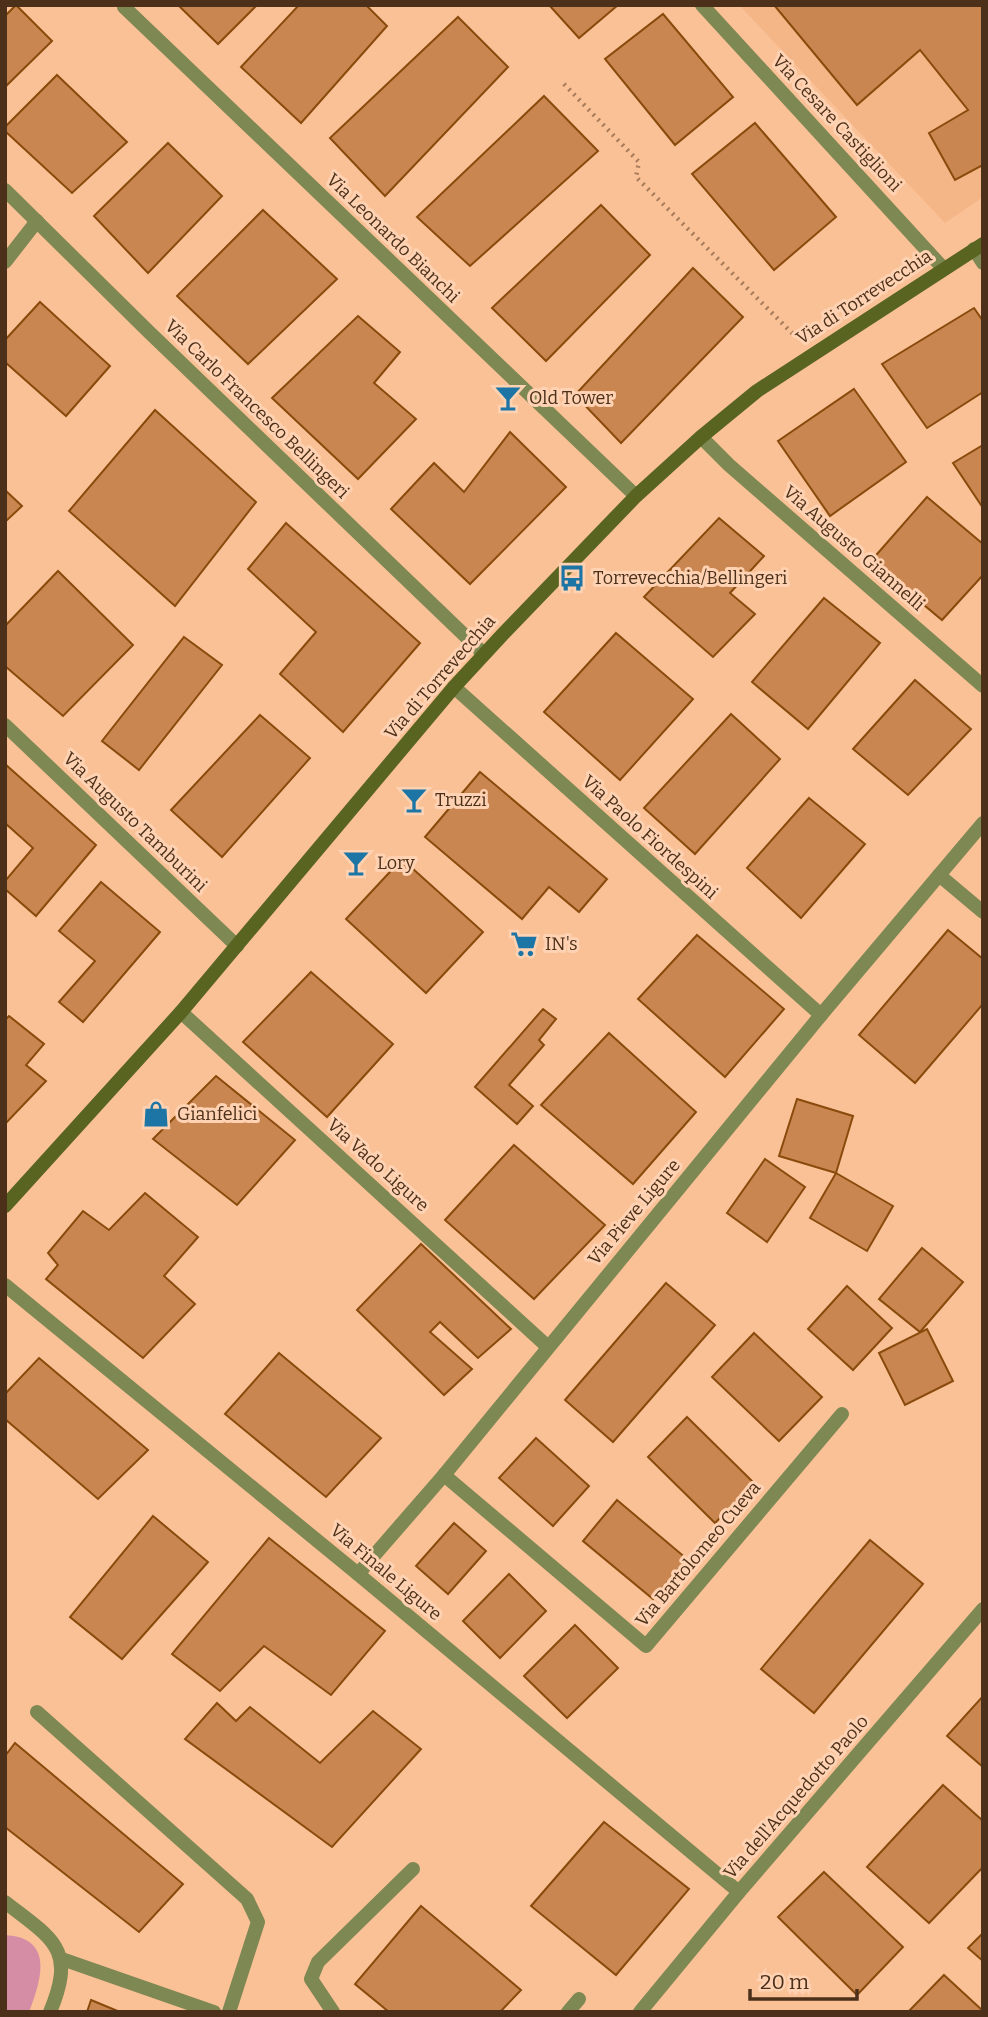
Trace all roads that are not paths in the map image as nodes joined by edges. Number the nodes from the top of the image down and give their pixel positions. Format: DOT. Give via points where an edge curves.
graph roads {
  1 [pos="702,5"];
  2 [pos="124,7"];
  3 [pos="5,190"];
  4 [pos="37,221"];
  5 [pos="978,246"];
  6 [pos="5,262"];
  7 [pos="983,264"];
  8 [pos="943,268"];
  9 [pos="701,437"];
  10 [pos="636,496"];
  11 [pos="484,654"];
  12 [pos="983,686"];
  13 [pos="454,687"];
  14 [pos="5,725"];
  15 [pos="983,823"];
  16 [pos="939,875"];
  17 [pos="983,912"];
  18 [pos="237,946"];
  19 [pos="181,1012"];
  20 [pos="821,1015"];
  21 [pos="5,1206"];
  22 [pos="5,1284"];
  23 [pos="548,1347"];
  24 [pos="842,1414"];
  25 [pos="444,1475"];
  26 [pos="358,1574"];
  27 [pos="983,1609"];
  28 [pos="37,1713"];
  29 [pos="413,1869"];
  30 [pos="739,1892"];
  31 [pos="5,1902"];
  32 [pos="62,1959"];
  33 [pos="579,1999"];
  34 [pos="50,2012"];
  35 [pos="214,2012"];
  36 [pos="229,2012"];
  37 [pos="333,2012"];
  38 [pos="568,2012"];
  39 [pos="640,2012"];
  1 -- 8 [label="street, Via Cesare Castiglioni"];
  2 -- 10 [label="street, Via Leonardo Bianchi"];
  3 -- 4 [label="street, Via Carlo Francesco Bellingeri"];
  4 -- 6 [label="street"];
  4 -- 11 [label="street, Via Carlo Francesco Bellingeri"];
  5 -- 7 [label="street, Via di Torrevecchia"];
  5 -- 8 [label="main road, Via di Torrevecchia"];
  8 -- 9 [label="main road, Via di Torrevecchia" via="749,398"];
  9 -- 10 [label="main road, Via di Torrevecchia"];
  9 -- 12 [label="street, Via Augusto Giannelli"];
  10 -- 11 [label="main road, Via di Torrevecchia"];
  11 -- 13 [label="main road, Via di Torrevecchia"];
  13 -- 18 [label="main road, Via di Torrevecchia"];
  13 -- 20 [label="street, Via Paolo Fiordespini"];
  14 -- 18 [label="street, Via Augusto Tamburini"];
  15 -- 16 [label="street, Via Pieve Ligure"];
  16 -- 17 [label="street"];
  16 -- 20 [label="street, Via Pieve Ligure"];
  18 -- 19 [label="main road, Via di Torrevecchia"];
  19 -- 21 [label="main road, Via di Torrevecchia"];
  19 -- 23 [label="street, Via Vado Ligure"];
  20 -- 23 [label="street, Via Pieve Ligure"];
  22 -- 26 [label="street, Via Finale Ligure"];
  23 -- 25 [label="street, Via Pieve Ligure"];
  24 -- 25 [label="street, Via Bartolomeo Cueva" via="646,1646"];
  25 -- 26 [label="street, Via Pieve Ligure"];
  26 -- 30 [label="street, Via Finale Ligure"];
  27 -- 30 [label="street, Via dell'Acquedotto Paolo"];
  28 -- 36 [label="street" via="247,1899 258,1922"];
  29 -- 37 [label="street" via="318,1962 311,1979"];
  30 -- 39 [label="street, Via dell'Acquedotto Paolo"];
  31 -- 32 [label="street" via="45,1934"];
  32 -- 34 [label="street"];
  32 -- 35 [label="street"];
  33 -- 38 [label="street"];
}
